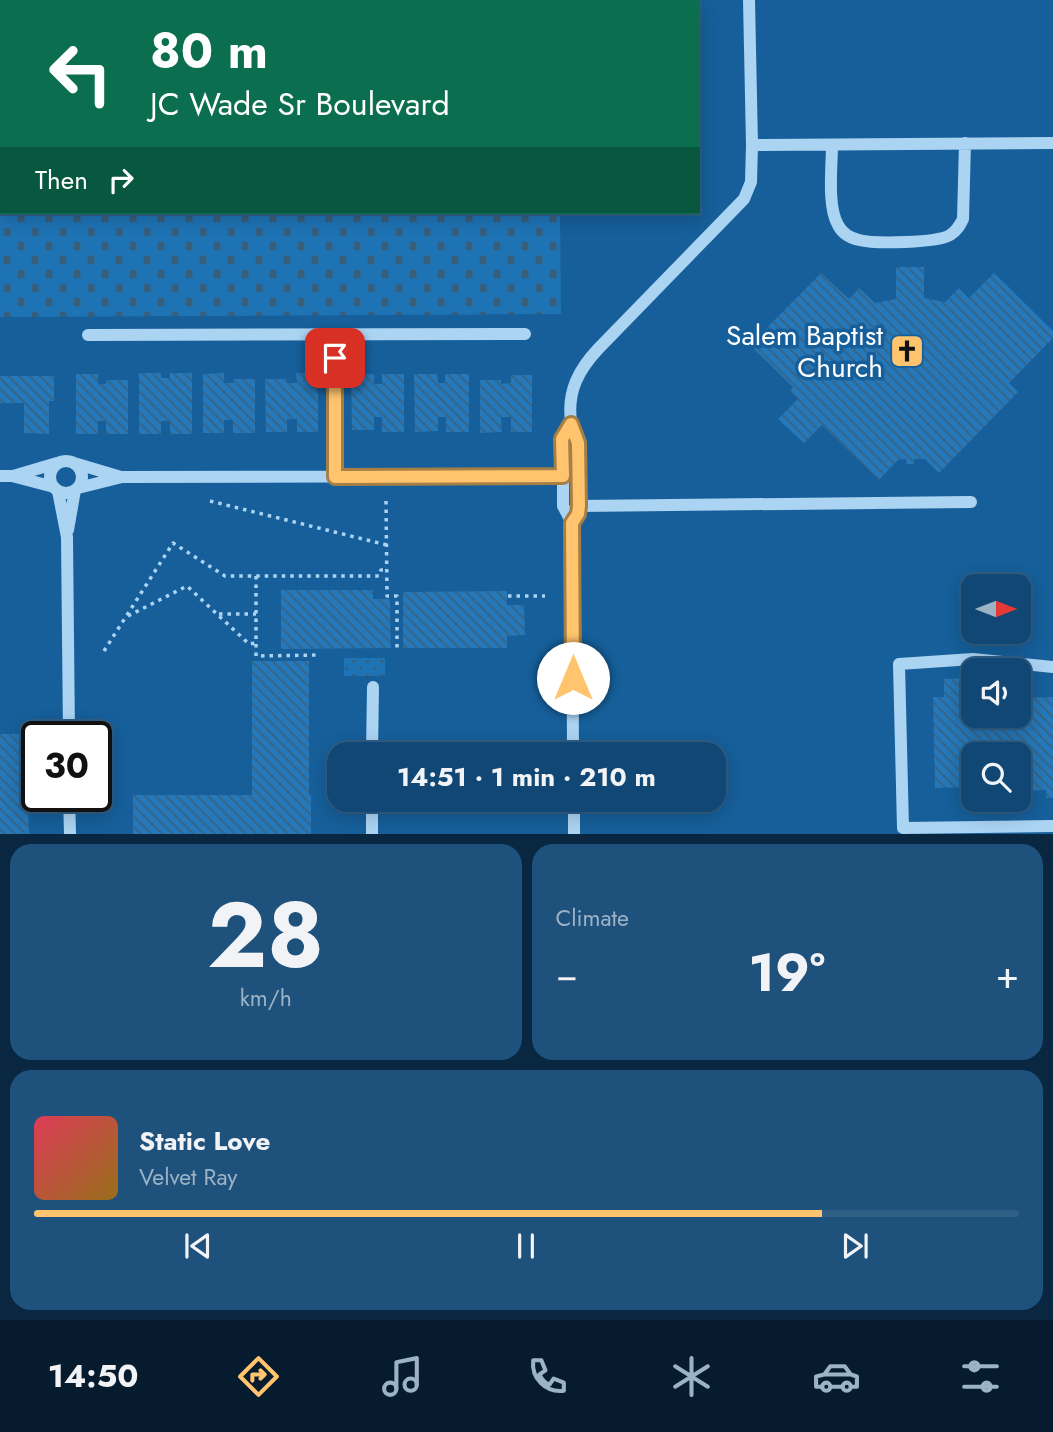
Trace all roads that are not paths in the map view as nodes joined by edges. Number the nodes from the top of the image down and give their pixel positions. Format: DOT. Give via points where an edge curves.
graph roads {
  1 [pos="749,0"];
  2 [pos="965,143"];
  3 [pos="1053,143"];
  4 [pos="752,145"];
  5 [pos="832,145"];
  6 [pos="335,334"];
  7 [pos="525,334"];
  8 [pos="88,335"];
  9 [pos="571,424"];
  10 [pos="58,463"];
  11 [pos="74,463"];
  12 [pos="6,476"];
  13 [pos="563,476"];
  14 [pos="122,477"];
  15 [pos="335,477"];
  16 [pos="56,489"];
  17 [pos="76,489"];
  18 [pos="971,502"];
  19 [pos="579,506"];
  20 [pos="572,523"];
  21 [pos="67,537"];
  22 [pos="1053,667"];
  23 [pos="373,687"];
  24 [pos="69,721"];
  25 [pos="372,742"];
  26 [pos="573,742"];
  27 [pos="69,812"];
  28 [pos="372,812"];
  29 [pos="574,812"];
  30 [pos="1053,826"];
  31 [pos="903,831"];
  32 [pos="70,834"];
  33 [pos="372,834"];
  34 [pos="574,834"];
  1 -- 4 [label="street"];
  2 -- 3 [label="street"];
  2 -- 5 [label="street"];
  2 -- 5 [label="street" via="963,219 949,236 919,241 867,241 843,232 833,215"];
  4 -- 5 [label="street"];
  4 -- 9 [label="street" via="751,181 744,199 588,359 572,389"];
  6 -- 7 [label="street"];
  6 -- 8 [label="street"];
  6 -- 15 [label="street"];
  9 -- 13 [label="street" via="562,439"];
  9 -- 19 [label="street" via="578,443"];
  10 -- 11 [label="street"];
  10 -- 12 [label="street"];
  10 -- 16 [label="street" via="51,472"];
  11 -- 14 [label="street"];
  11 -- 17 [label="street" via="81,472"];
  12 -- 16 [label="street"];
  13 -- 15 [label="street"];
  13 -- 20 [label="street" via="563,506"];
  14 -- 15 [label="street"];
  14 -- 17 [label="street"];
  16 -- 17 [label="street" via="68,493"];
  16 -- 21 [label="street"];
  17 -- 21 [label="street"];
  18 -- 19 [label="street"];
  19 -- 20 [label="street"];
  20 -- 26 [label="street"];
  21 -- 24 [label="street"];
  22 -- 31 [label="street" via="973,659 900,664"];
  23 -- 25 [label="street"];
  27 -- 32 [label="street"];
  28 -- 33 [label="street"];
  29 -- 34 [label="street"];
  30 -- 31 [label="street"];
}
